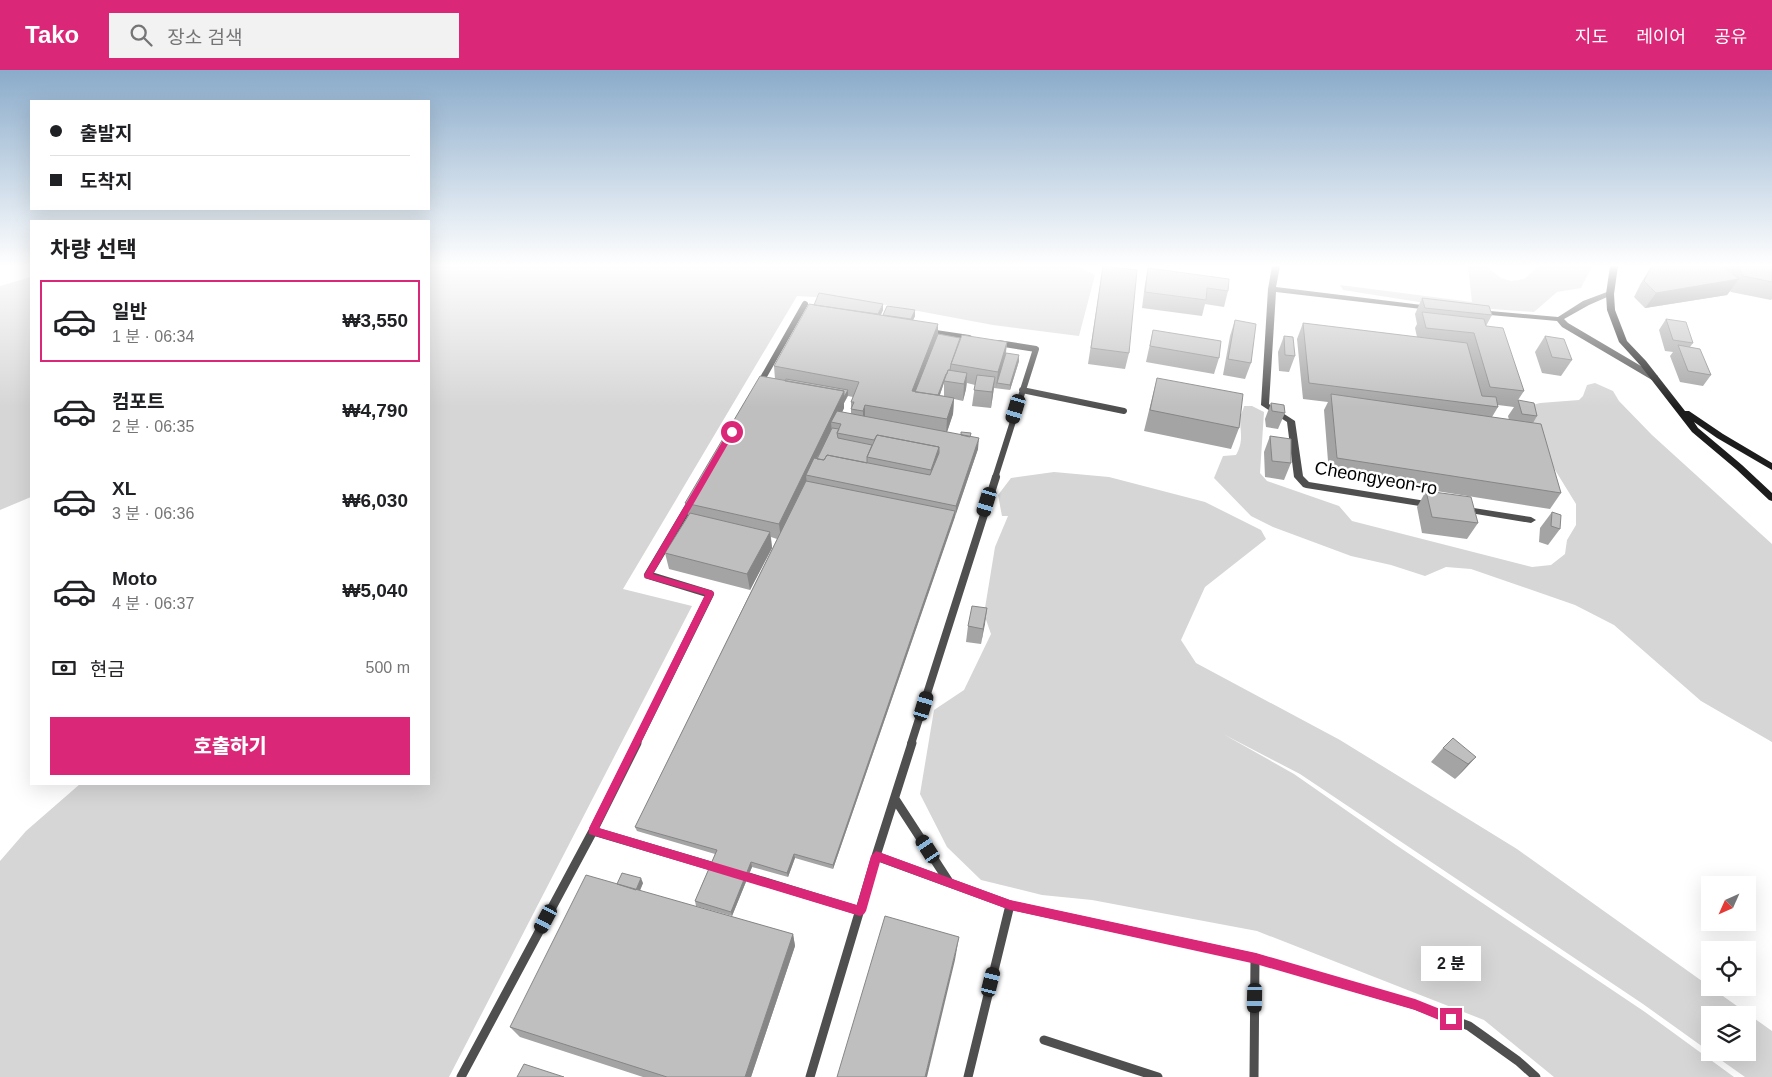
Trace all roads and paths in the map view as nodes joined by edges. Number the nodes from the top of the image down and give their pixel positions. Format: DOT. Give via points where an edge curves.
graph roads {
  1 [pos="800,313"];
  2 [pos="1271,313"];
  3 [pos="1483,313"];
  4 [pos="1569,313"];
  5 [pos="1612,313"];
  6 [pos="1559,319"];
  7 [pos="918,330"];
  8 [pos="977,339"];
  9 [pos="987,341"];
  10 [pos="1655,378"];
  11 [pos="1022,390"];
  12 [pos="1664,390"];
  13 [pos="755,392"];
  14 [pos="1124,411"];
  15 [pos="1772,467"];
  16 [pos="696,492"];
  17 [pos="1772,498"];
  18 [pos="1443,506"];
  19 [pos="1453,508"];
  20 [pos="1531,520"];
  21 [pos="895,799"];
  22 [pos="593,831"];
  23 [pos="876,856"];
  24 [pos="949,882"];
  25 [pos="1010,905"];
  26 [pos="860,911"];
  27 [pos="1256,958"];
  28 [pos="1044,1040"];
  29 [pos="461,1077"];
  30 [pos="810,1077"];
  31 [pos="968,1077"];
  32 [pos="1158,1077"];
  33 [pos="1254,1077"];
  34 [pos="1536,1077"];
  1 -- 13 [label="lane" via="764,385"];
  2 -- 18 [label="street, Cheongyeon-ro" via="1265,405 1291,421 1299,477 1306,485"];
  3 -- 6 [label="street"];
  4 -- 6 [label="street"];
  5 -- 10 [label="main road" via="1623,342"];
  6 -- 10 [label="street"];
  7 -- 8 [label="lane"];
  9 -- 11 [label="lane" via="1036,349"];
  10 -- 12 [label="main road"];
  11 -- 14 [label="lane"];
  11 -- 21 [label="lane"];
  12 -- 15 [label="main road" via="1689,415"];
  12 -- 17 [label="main road" via="1695,430"];
  16 -- 22 [label="lane" via="648,575 710,594"];
  19 -- 20 [label="street, Cheongyeon-ro"];
  21 -- 23 [label="lane"];
  21 -- 24 [label="lane"];
  22 -- 26 [label="lane"];
  22 -- 29 [label="lane"];
  23 -- 24 [label="lane"];
  23 -- 26 [label="lane"];
  24 -- 25 [label="lane"];
  25 -- 27 [label="lane"];
  25 -- 31 [label="lane"];
  26 -- 30 [label="lane"];
  27 -- 33 [label="lane"];
  27 -- 34 [label="lane" via="1415,1005 1469,1026 1518,1060"];
  28 -- 32 [label="lane"];
}
